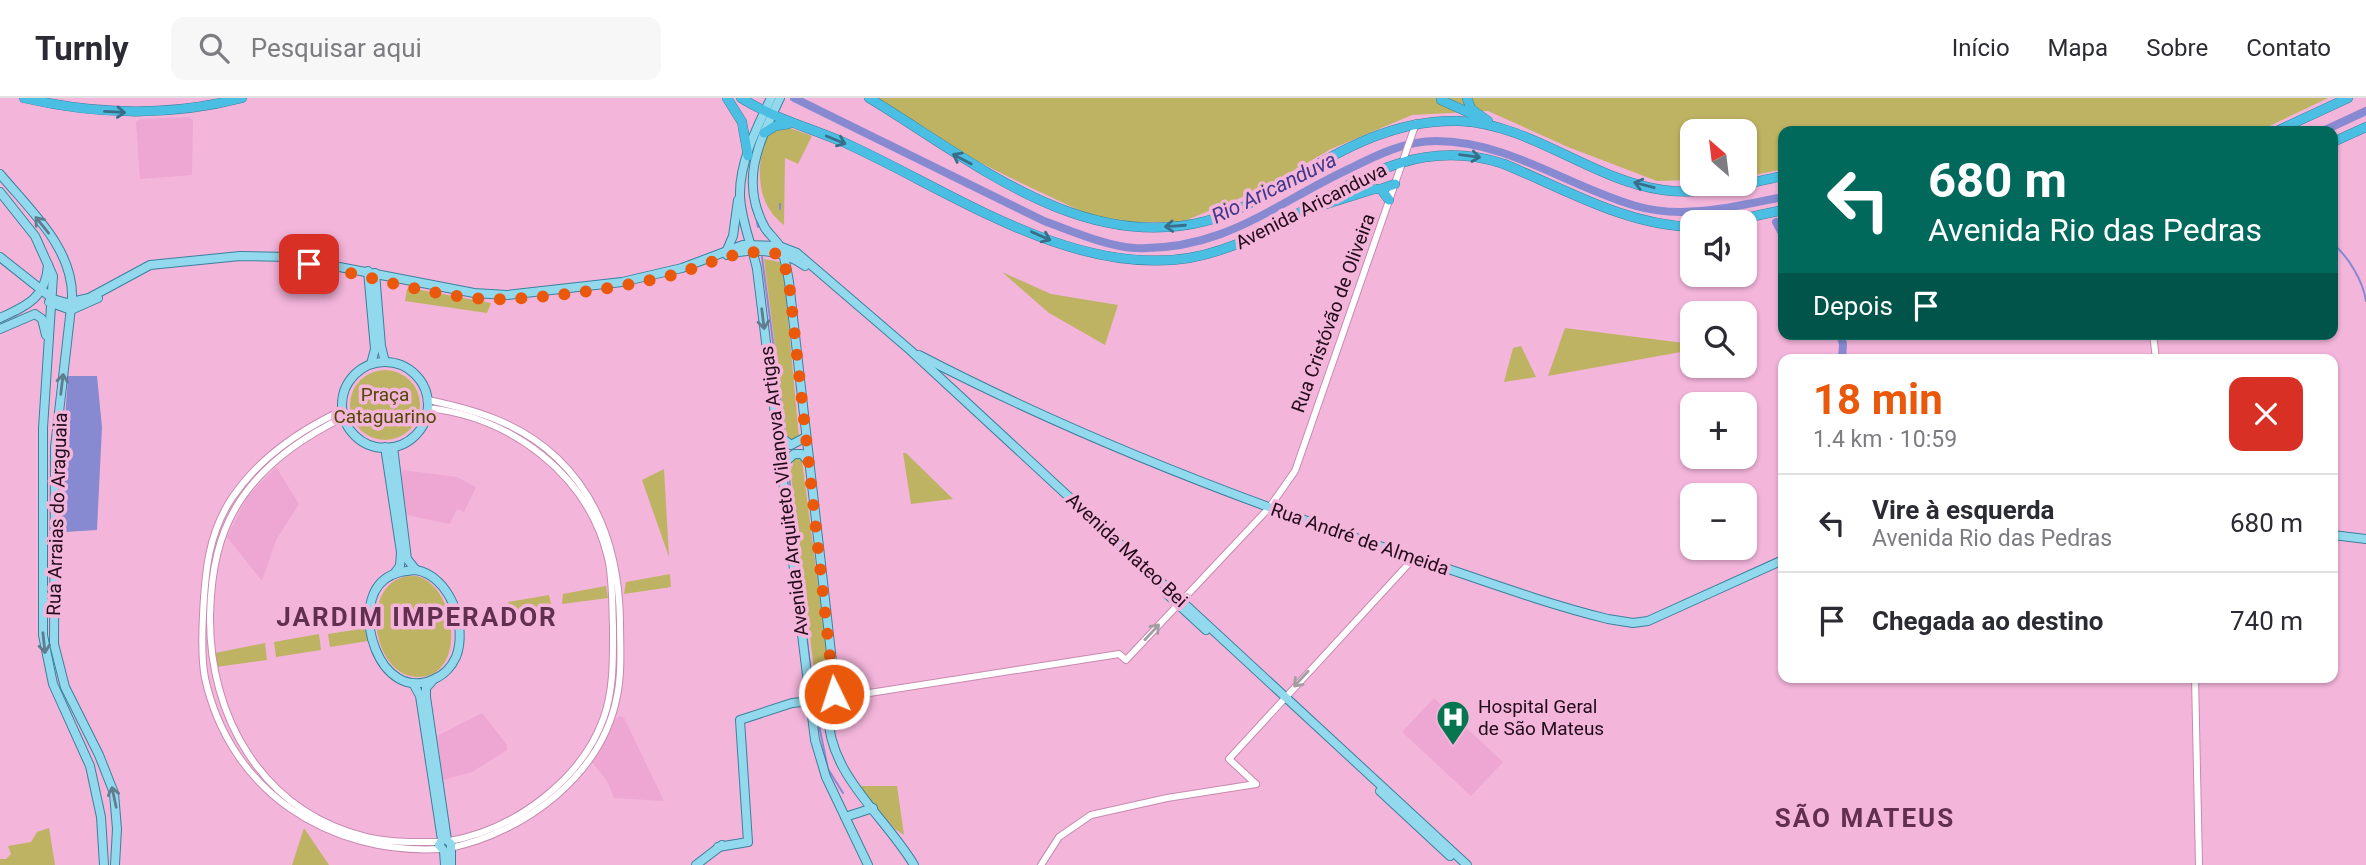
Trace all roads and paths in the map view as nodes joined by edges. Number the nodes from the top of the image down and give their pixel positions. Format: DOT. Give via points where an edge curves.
graph roads {
  1 [pos="24,98"];
  2 [pos="242,98"];
  3 [pos="727,98"];
  4 [pos="741,98"];
  5 [pos="869,98"];
  6 [pos="1467,98"];
  7 [pos="2348,98"];
  8 [pos="777,99"];
  9 [pos="1441,100"];
  10 [pos="768,114"];
  11 [pos="1479,117"];
  12 [pos="795,124"];
  13 [pos="1415,126"];
  14 [pos="2288,126"];
  15 [pos="2366,127"];
  16 [pos="1502,128"];
  17 [pos="764,133"];
  18 [pos="2338,140"];
  19 [pos="1404,155"];
  20 [pos="748,156"];
  21 [pos="0,174"];
  22 [pos="1778,177"];
  23 [pos="1395,184"];
  24 [pos="1381,189"];
  25 [pos="0,192"];
  26 [pos="740,194"];
  27 [pos="753,200"];
  28 [pos="1389,200"];
  29 [pos="1778,210"];
  30 [pos="1302,213"];
  31 [pos="1757,215"];
  32 [pos="1680,226"];
  33 [pos="752,248"];
  34 [pos="727,250"];
  35 [pos="781,250"];
  36 [pos="0,257"];
  37 [pos="48,260"];
  38 [pos="0,263"];
  39 [pos="802,263"];
  40 [pos="371,275"];
  41 [pos="789,282"];
  42 [pos="72,283"];
  43 [pos="41,292"];
  44 [pos="89,298"];
  45 [pos="53,301"];
  46 [pos="28,305"];
  47 [pos="71,306"];
  48 [pos="29,316"];
  49 [pos="0,318"];
  50 [pos="0,329"];
  51 [pos="48,346"];
  52 [pos="910,350"];
  53 [pos="385,362"];
  54 [pos="371,365"];
  55 [pos="945,368"];
  56 [pos="928,370"];
  57 [pos="428,404"];
  58 [pos="344,414"];
  59 [pos="778,435"];
  60 [pos="806,437"];
  61 [pos="389,447"];
  62 [pos="808,462"];
  63 [pos="782,466"];
  64 [pos="1269,508"];
  65 [pos="2338,536"];
  66 [pos="2366,539"];
  67 [pos="1414,558"];
  68 [pos="1778,563"];
  69 [pos="415,570"];
  70 [pos="394,574"];
  71 [pos="1180,603"];
  72 [pos="214,671"];
  73 [pos="205,678"];
  74 [pos="433,680"];
  75 [pos="413,683"];
  76 [pos="2195,683"];
  77 [pos="1283,699"];
  78 [pos="819,701"];
  79 [pos="213,702"];
  80 [pos="205,704"];
  81 [pos="72,725"];
  82 [pos="85,729"];
  83 [pos="1247,776"];
  84 [pos="1237,787"];
  85 [pos="873,808"];
  86 [pos="845,817"];
  87 [pos="445,845"];
  88 [pos="104,865"];
  89 [pos="115,865"];
  90 [pos="445,865"];
  91 [pos="451,865"];
  92 [pos="696,865"];
  93 [pos="868,865"];
  94 [pos="914,865"];
  95 [pos="1041,865"];
  96 [pos="1460,865"];
  97 [pos="1467,865"];
  98 [pos="2199,865"];
  1 -- 2 [label="highway, one-way" via="124,113 193,109"];
  3 -- 20 [label="highway" via="742,122"];
  4 -- 10 [label="highway, Avenida Aricanduva"];
  13 -- 5 [label="highway, Avenida Aricanduva, one-way" via="1363,139 1253,202 1209,221 1135,227 1076,215 1026,192 943,148"];
  6 -- 11 [label="highway"];
  7 -- 14 [label="highway"];
  8 -- 10 [label="main road"];
  9 -- 11 [label="highway"];
  10 -- 12 [label="highway, Avenida Aricanduva"];
  10 -- 17 [label="main road"];
  10 -- 20 [label="main road"];
  11 -- 16 [label="highway"];
  12 -- 17 [label="highway" via="779,124"];
  12 -- 30 [label="highway, Avenida Aricanduva, one-way" via="1057,244 1100,256 1172,260 1214,252"];
  13 -- 16 [label="highway, Avenida Aricanduva" via="1460,121"];
  13 -- 19 [label="street, Rua Cristóvão de Oliveira"];
  15 -- 18 [label="highway"];
  22 -- 16 [label="highway, Avenida Aricanduva, one-way" via="1719,190 1661,190"];
  17 -- 27 [label="main road" via="752,168"];
  19 -- 23 [label="street, Rua Cristóvão de Oliveira"];
  19 -- 30 [label="highway, Avenida Aricanduva"];
  19 -- 32 [label="highway, Avenida Aricanduva, one-way" via="1486,158 1625,216"];
  20 -- 26 [label="main road"];
  42 -- 21 [label="main road, Rua Arraias do Araguaia, one-way" via="61,249"];
  23 -- 24 [label="highway"];
  23 -- 28 [label="street, Rua Cristóvão de Oliveira"];
  24 -- 28 [label="highway"];
  24 -- 30 [label="highway"];
  25 -- 37 [label="main road, Rua Arraias do Araguaia"];
  26 -- 27 [label="main road" via="744,202"];
  26 -- 33 [label="main road, Avenida Arquiteto Vilanova Artigas"];
  26 -- 34 [label="main road"];
  27 -- 35 [label="main road"];
  28 -- 64 [label="street, Rua Cristóvão de Oliveira" via="1299,460"];
  29 -- 31 [label="highway"];
  33 -- 34 [label="main road"];
  33 -- 35 [label="main road"];
  33 -- 40 [label="main road" via="684,272 622,286 509,299 459,296"];
  33 -- 59 [label="main road, Avenida Arquiteto Vilanova Artigas, one-way"];
  34 -- 40 [label="main road" via="682,268 622,282 507,295"];
  35 -- 39 [label="main road, Avenida Mateo Bei"];
  35 -- 41 [label="main road, Avenida Arquiteto Vilanova Artigas"];
  35 -- 52 [label="main road, Avenida Mateo Bei" via="797,253"];
  36 -- 43 [label="main road"];
  37 -- 43 [label="main road"];
  37 -- 45 [label="main road, Rua Arraias do Araguaia"];
  38 -- 43 [label="main road"];
  39 -- 41 [label="main road"];
  39 -- 56 [label="main road, Avenida Mateo Bei"];
  40 -- 44 [label="main road" via="275,256 188,260 139,268"];
  40 -- 47 [label="main road" via="275,260 169,266 139,273 86,305"];
  40 -- 53 [label="main road"];
  40 -- 54 [label="main road" via="375,349"];
  41 -- 60 [label="main road, Avenida Arquiteto Vilanova Artigas"];
  42 -- 44 [label="main road"];
  42 -- 47 [label="main road, Rua Arraias do Araguaia"];
  43 -- 45 [label="main road"];
  43 -- 46 [label="main road"];
  44 -- 47 [label="main road"];
  45 -- 47 [label="main road"];
  45 -- 51 [label="main road, Rua Arraias do Araguaia"];
  46 -- 48 [label="main road" via="32,309"];
  46 -- 49 [label="main road"];
  82 -- 47 [label="main road, Rua Arraias do Araguaia, one-way" via="65,687 54,633 55,447"];
  48 -- 50 [label="main road"];
  48 -- 51 [label="main road" via="42,319"];
  51 -- 81 [label="main road, Rua Arraias do Araguaia, one-way" via="41,482 43,635 53,684"];
  52 -- 55 [label="main road, Rua André de Almeida"];
  52 -- 56 [label="main road, Avenida Mateo Bei"];
  53 -- 54 [label="main road"];
  53 -- 57 [label="main road" via="414,373 424,385"];
  54 -- 58 [label="main road" via="349,382"];
  55 -- 56 [label="main road"];
  55 -- 64 [label="main road, Rua André de Almeida" via="1068,429"];
  56 -- 71 [label="main road, Avenida Mateo Bei"];
  57 -- 61 [label="main road" via="420,430 408,441"];
  57 -- 87 [label="street" via="499,426 558,470 599,531 610,570 612,609 608,702 583,754 556,787 532,806 486,831"];
  58 -- 61 [label="main road" via="360,439"];
  58 -- 72 [label="street" via="271,465 231,514 211,579"];
  58 -- 73 [label="street" via="307,427 268,458 225,510 205,572"];
  59 -- 60 [label="main road" via="793,445"];
  59 -- 63 [label="main road, Avenida Arquiteto Vilanova Artigas"];
  60 -- 62 [label="main road, Avenida Arquiteto Vilanova Artigas"];
  61 -- 69 [label="main road" via="407,559"];
  61 -- 70 [label="main road" via="401,552"];
  62 -- 63 [label="main road" via="797,453"];
  62 -- 78 [label="main road, Avenida Arquiteto Vilanova Artigas" via="835,688"];
  63 -- 78 [label="main road, Avenida Arquiteto Vilanova Artigas"];
  64 -- 67 [label="main road, Rua André de Almeida"];
  64 -- 71 [label="street, Rua Cristóvão de Oliveira"];
  65 -- 66 [label="main road"];
  67 -- 68 [label="main road, Rua André de Almeida" via="1584,613 1633,623 1660,616"];
  67 -- 77 [label="street, one-way"];
  69 -- 70 [label="main road"];
  69 -- 74 [label="main road" via="436,577 447,590 458,635 452,664"];
  70 -- 75 [label="main road" via="381,582 373,595 373,639 388,672"];
  71 -- 77 [label="main road, Avenida Mateo Bei"];
  78 -- 71 [label="street, Rua Cristóvão de Oliveira, one-way" via="1119,654 1126,660"];
  72 -- 73 [label="street"];
  72 -- 87 [label="street" via="221,701 240,741 259,769 291,800 352,833"];
  73 -- 79 [label="street"];
  74 -- 75 [label="main road"];
  74 -- 87 [label="main road" via="426,696"];
  75 -- 87 [label="main road" via="419,692"];
  76 -- 98 [label="street"];
  77 -- 83 [label="street" via="1229,759"];
  77 -- 96 [label="main road, Avenida Mateo Bei"];
  77 -- 97 [label="main road, Avenida Mateo Bei"];
  78 -- 85 [label="main road" via="828,711 838,761"];
  78 -- 86 [label="main road, Avenida Arquiteto Vilanova Artigas" via="815,740"];
  78 -- 92 [label="main road" via="792,703 740,720 747,839 719,848"];
  79 -- 80 [label="street"];
  79 -- 87 [label="street" via="249,769 292,810 357,842 397,849"];
  81 -- 82 [label="main road"];
  81 -- 88 [label="main road, Rua Arraias do Araguaia" via="98,795"];
  89 -- 82 [label="main road, Rua Arraias do Araguaia, one-way" via="114,793"];
  83 -- 84 [label="street"];
  83 -- 84 [label="street" via="1256,785"];
  84 -- 95 [label="street" via="1091,815 1059,837"];
  85 -- 86 [label="main road"];
  85 -- 94 [label="main road"];
  86 -- 93 [label="main road, Avenida Arquiteto Vilanova Artigas"];
  87 -- 90 [label="main road"];
  87 -- 91 [label="main road"];
}
